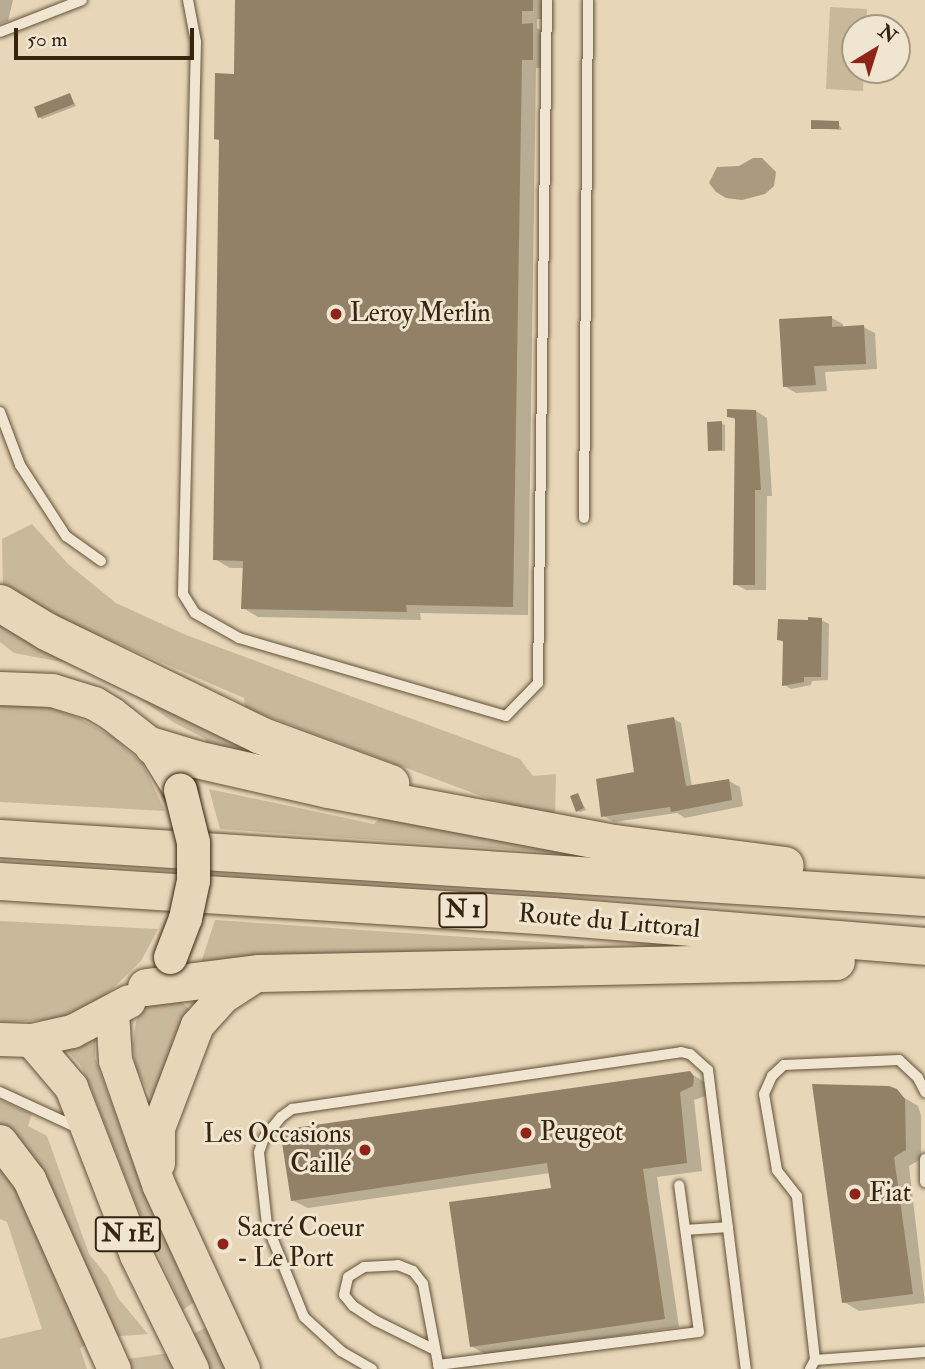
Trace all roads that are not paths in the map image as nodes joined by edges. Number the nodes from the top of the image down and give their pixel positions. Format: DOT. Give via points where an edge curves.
graph roads {
  1 [pos="82,0"];
  2 [pos="188,0"];
  3 [pos="547,0"];
  4 [pos="588,0"];
  5 [pos="0,32"];
  6 [pos="0,412"];
  7 [pos="583,518"];
  8 [pos="101,561"];
  9 [pos="0,603"];
  10 [pos="4,685"];
  11 [pos="153,746"];
  12 [pos="493,820"];
  13 [pos="0,838"];
  14 [pos="0,881"];
  15 [pos="925,884"];
  16 [pos="925,897"];
  17 [pos="925,946"];
  18 [pos="925,959"];
  19 [pos="259,973"];
  20 [pos="146,987"];
  21 [pos="112,1012"];
  22 [pos="16,1039"];
  23 [pos="0,1092"];
  24 [pos="925,1092"];
  25 [pos="90,1134"];
  26 [pos="0,1141"];
  27 [pos="925,1159"];
  28 [pos="925,1182"];
  29 [pos="679,1185"];
  30 [pos="159,1186"];
  31 [pos="728,1227"];
  32 [pos="686,1230"];
  33 [pos="435,1350"];
  34 [pos="925,1352"];
  35 [pos="813,1364"];
  36 [pos="439,1367"];
  37 [pos="114,1369"];
  38 [pos="192,1369"];
  39 [pos="243,1369"];
  40 [pos="372,1369"];
  41 [pos="746,1369"];
  1 -- 5 [label="lane"];
  2 -- 3 [label="lane" via="196,50 183,594 195,614 239,638 506,716 538,683"];
  4 -- 7 [label="lane"];
  6 -- 8 [label="lane" via="20,465 66,536"];
  9 -- 12 [label="highway" via="46,631 260,734"];
  10 -- 11 [label="main road" via="52,690 94,703"];
  11 -- 12 [label="highway" via="328,789"];
  11 -- 20 [label="main road, bridge" via="180,790 193,842 194,880 186,918 170,957"];
  12 -- 15 [label="highway" via="615,843"];
  13 -- 16 [label="highway, Route du Littoral / N 1"];
  14 -- 17 [label="highway, Route du Littoral / N 1" via="553,916"];
  18 -- 19 [label="highway"];
  19 -- 20 [label="highway"];
  19 -- 30 [label="main road" via="210,1007 191,1039 158,1128"];
  20 -- 21 [label="main road"];
  21 -- 22 [label="main road" via="72,1031"];
  21 -- 30 [label="main road, N 1E" via="115,1060"];
  22 -- 25 [label="main road, N 1E" via="71,1087"];
  23 -- 25 [label="lane"];
  24 -- 35 [label="lane" via="899,1060 784,1065 772,1076 764,1094 777,1170 797,1196"];
  25 -- 38 [label="main road, N 1E" via="136,1255"];
  26 -- 37 [label="main road" via="29,1179"];
  27 -- 28 [label="lane"];
  29 -- 32 [label="lane"];
  30 -- 39 [label="main road, N 1E"];
  31 -- 32 [label="lane"];
  31 -- 40 [label="lane" via="708,1070 690,1054 292,1109 272,1126 259,1152 267,1225 304,1317 341,1351"];
  31 -- 41 [label="lane"];
  32 -- 36 [label="lane" via="699,1332"];
  33 -- 33 [label="lane" via="423,1284 413,1271 398,1265 364,1267 348,1277 344,1295 353,1306"];
  33 -- 36 [label="lane"];
  34 -- 35 [label="lane"];
}
